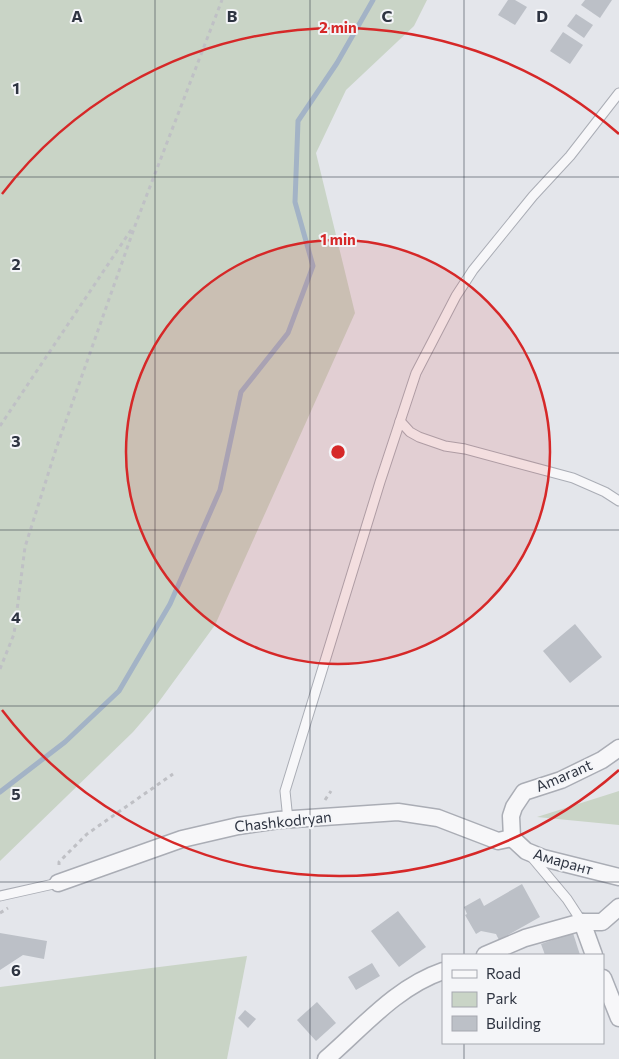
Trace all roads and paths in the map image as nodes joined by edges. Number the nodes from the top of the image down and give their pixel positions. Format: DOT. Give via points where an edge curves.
graph roads {
  1 [pos="222,0"];
  2 [pos="619,93"];
  3 [pos="136,223"];
  4 [pos="400,421"];
  5 [pos="0,426"];
  6 [pos="619,502"];
  7 [pos="0,668"];
  8 [pos="619,748"];
  9 [pos="173,774"];
  10 [pos="288,820"];
  11 [pos="512,838"];
  12 [pos="526,851"];
  13 [pos="619,877"];
  14 [pos="58,883"];
  15 [pos="0,896"];
  16 [pos="13,905"];
  17 [pos="619,907"];
  18 [pos="0,913"];
  19 [pos="582,922"];
  20 [pos="486,954"];
  21 [pos="594,954"];
  22 [pos="442,971"];
  23 [pos="604,980"];
  24 [pos="619,1018"];
  25 [pos="326,1059"];
  1 -- 3 [label="path"];
  2 -- 4 [label="lane" via="473,270 416,373"];
  3 -- 5 [label="path"];
  3 -- 7 [label="path" via="25,547 14,634"];
  4 -- 6 [label="lane" via="419,437 573,478"];
  4 -- 10 [label="lane" via="285,791"];
  8 -- 11 [label="street, Amarant" via="561,780 524,792 511,816"];
  9 -- 14 [label="path" via="87,834 59,862"];
  10 -- 11 [label="street, Chashkodryan" via="398,812 438,818 498,840"];
  10 -- 14 [label="street, Chashkodryan" via="182,838"];
  11 -- 12 [label="street, Амарант"];
  12 -- 13 [label="street, Амарант"];
  12 -- 19 [label="lane"];
  14 -- 15 [label="lane"];
  16 -- 18 [label="path"];
  17 -- 19 [label="street" via="602,922"];
  19 -- 20 [label="street" via="525,938"];
  19 -- 21 [label="street"];
  22 -- 25 [label="street" via="400,993"];
  23 -- 24 [label="street"];
}
